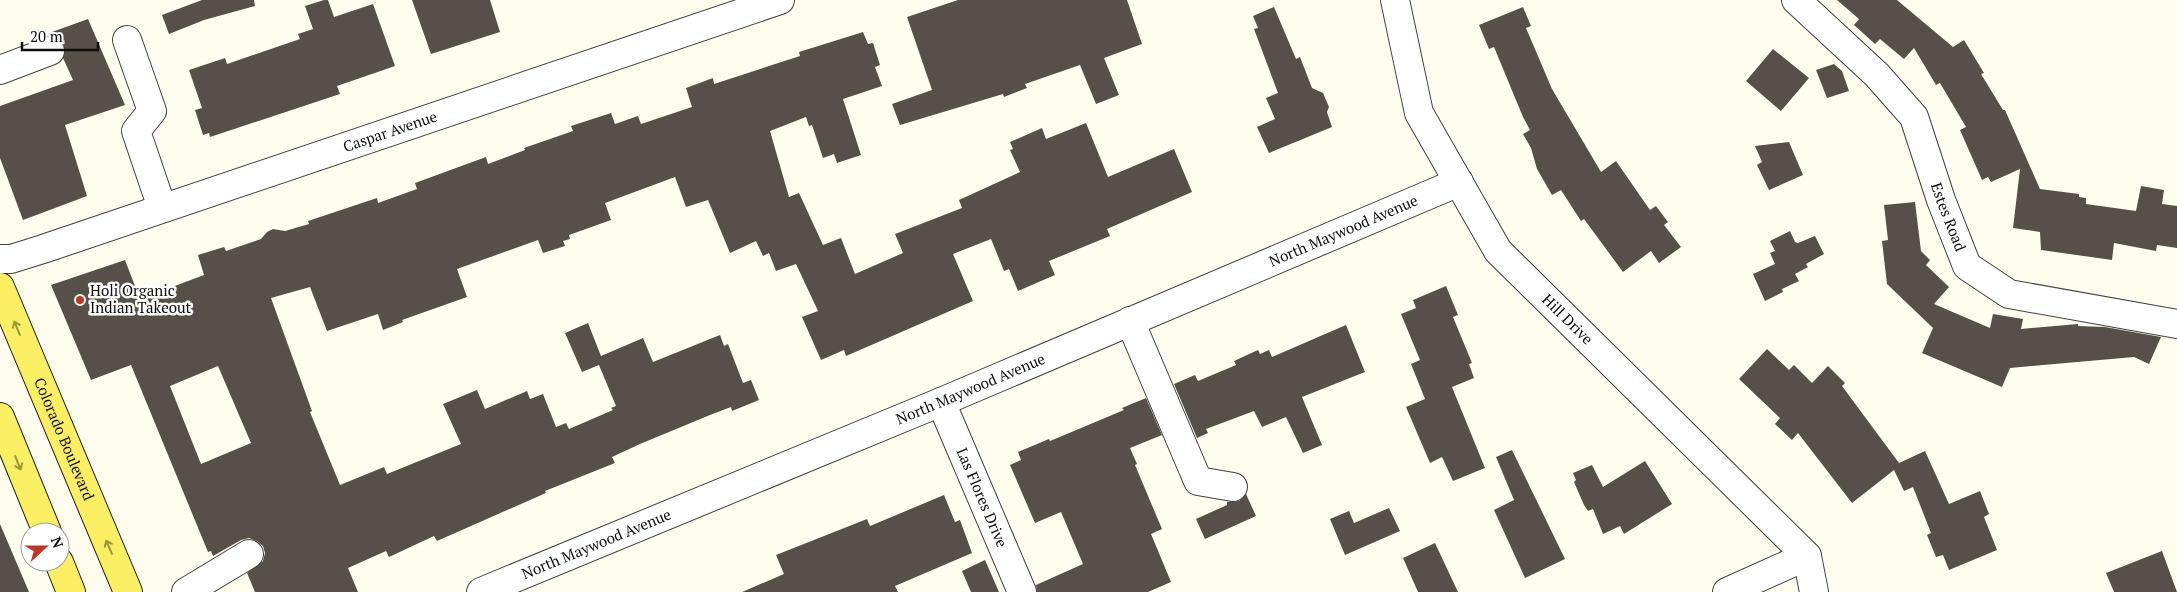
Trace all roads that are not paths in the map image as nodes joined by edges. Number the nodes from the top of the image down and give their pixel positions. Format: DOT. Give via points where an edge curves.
graph roads {
  1 [pos="780,0"];
  2 [pos="1395,0"];
  3 [pos="1796,0"];
  4 [pos="127,40"];
  5 [pos="50,51"];
  6 [pos="0,70"];
  7 [pos="1459,182"];
  8 [pos="162,208"];
  9 [pos="0,259"];
  10 [pos="0,287"];
  11 [pos="1130,321"];
  12 [pos="2177,324"];
  13 [pos="940,402"];
  14 [pos="0,417"];
  15 [pos="1234,487"];
  16 [pos="43,522"];
  17 [pos="249,554"];
  18 [pos="1807,556"];
  19 [pos="63,572"];
  20 [pos="71,592"];
  21 [pos="128,592"];
  22 [pos="186,592"];
  23 [pos="481,592"];
  24 [pos="1022,592"];
  25 [pos="1727,592"];
  26 [pos="1814,592"];
  1 -- 8 [label="street, Caspar Avenue"];
  2 -- 7 [label="street, Hill Drive" via="1419,113"];
  3 -- 12 [label="street, Estes Road" via="1877,75 1914,117 1941,200 1968,266 2009,294"];
  4 -- 8 [label="street" via="152,111 136,131"];
  5 -- 6 [label="street"];
  7 -- 11 [label="street, North Maywood Avenue"];
  7 -- 18 [label="street, Hill Drive" via="1498,251"];
  8 -- 9 [label="street, Caspar Avenue" via="11,259"];
  21 -- 10 [label="main road, Colorado Boulevard, one-way"];
  11 -- 13 [label="street, North Maywood Avenue"];
  11 -- 15 [label="street" via="1198,481"];
  13 -- 23 [label="street, North Maywood Avenue"];
  13 -- 24 [label="street, Las Flores Drive"];
  14 -- 16 [label="main road, one-way"];
  17 -- 22 [label="street"];
  18 -- 25 [label="street"];
  18 -- 26 [label="street"];
  19 -- 20 [label="main road"];
}
